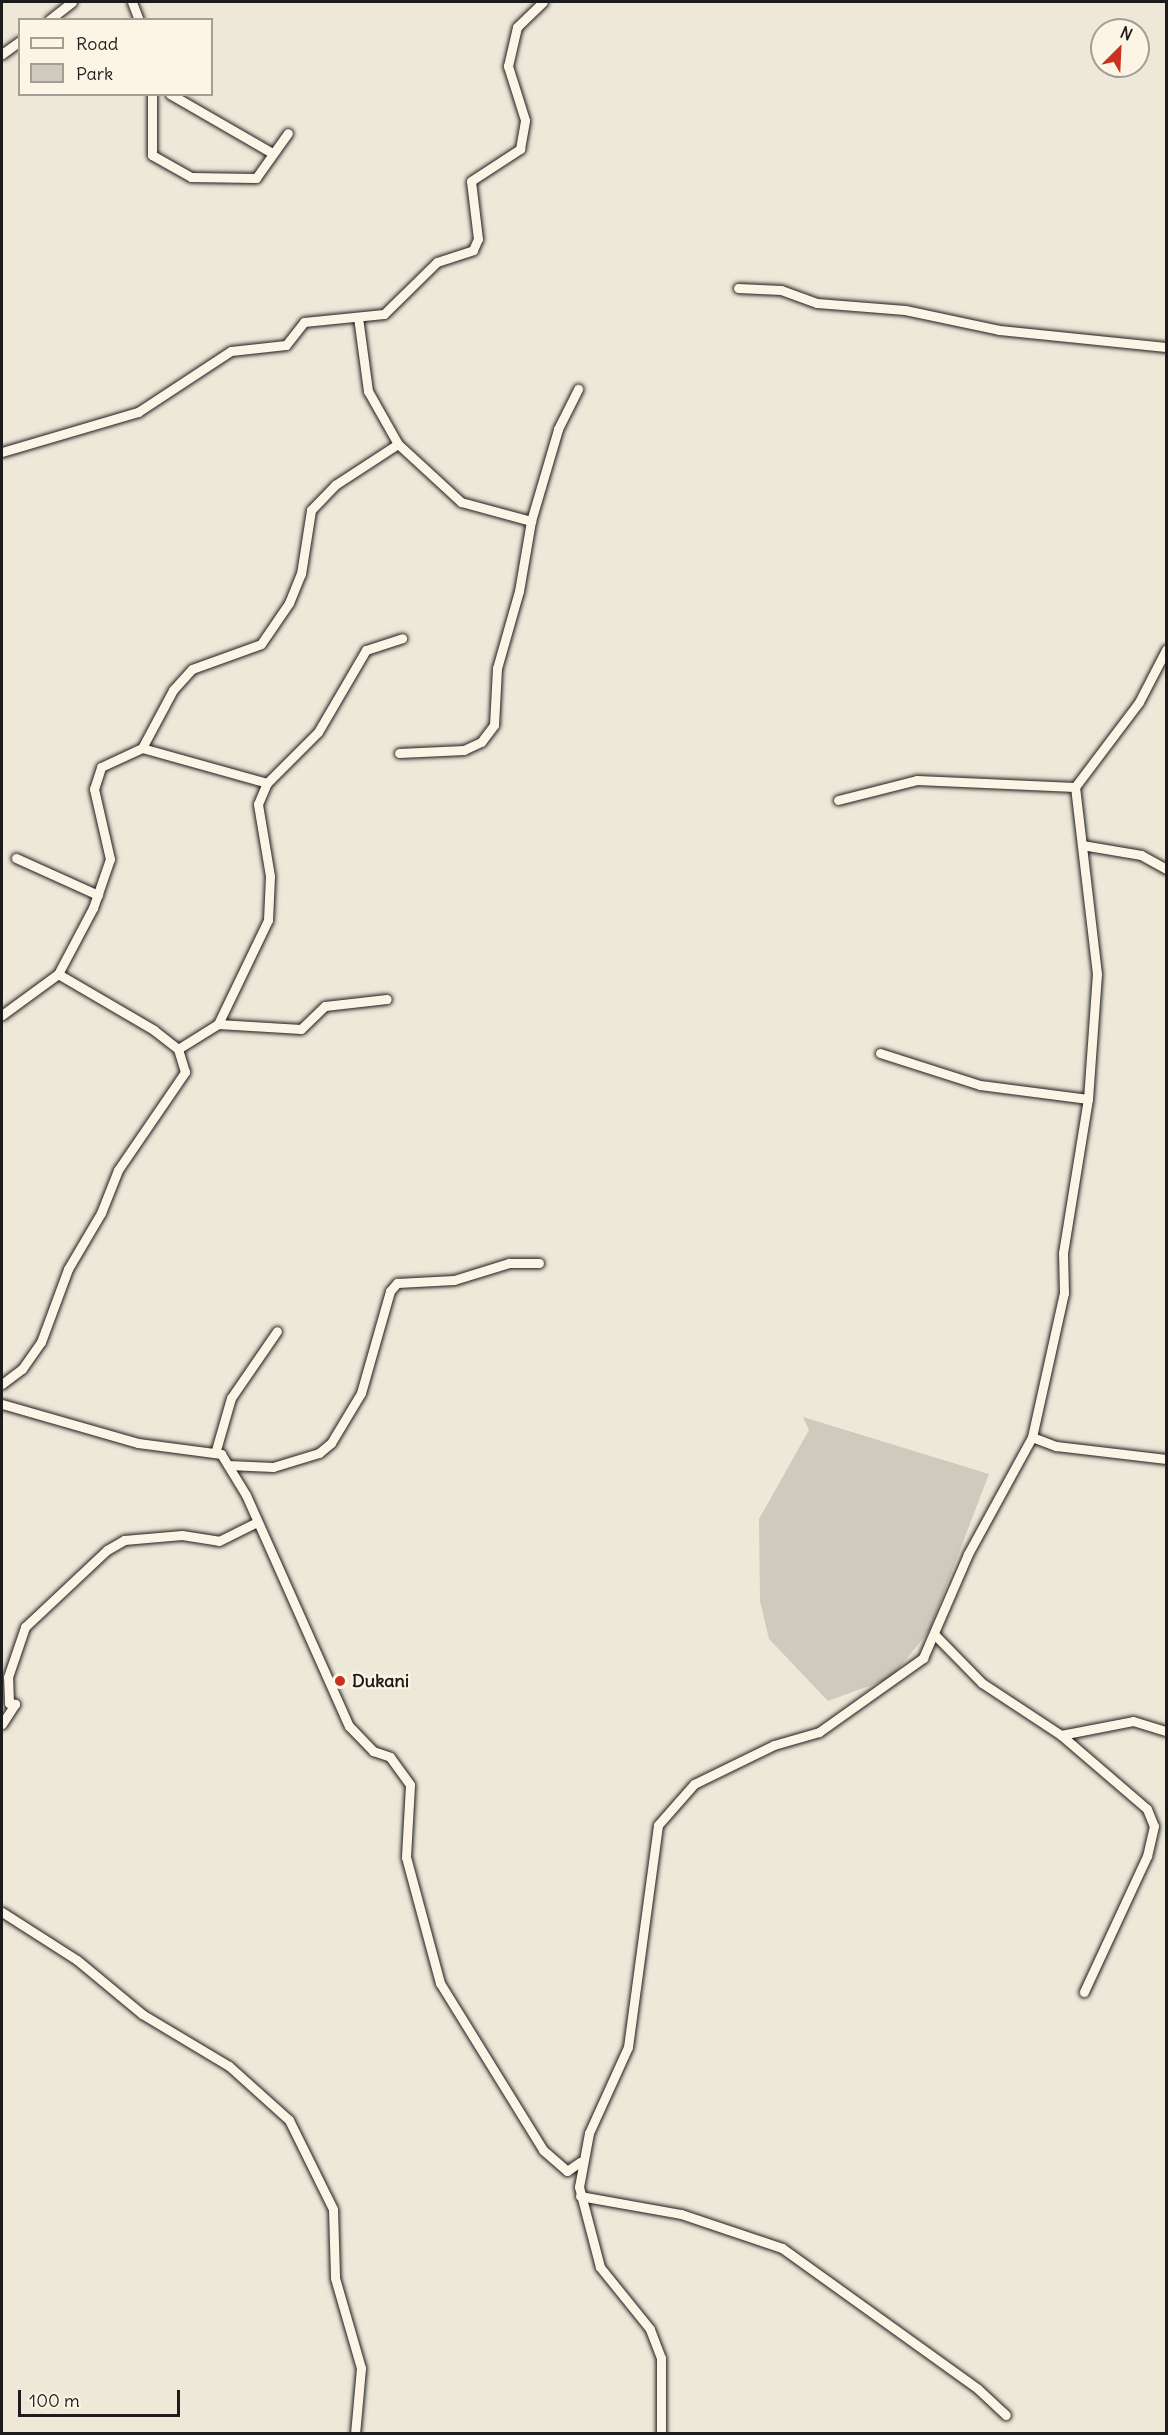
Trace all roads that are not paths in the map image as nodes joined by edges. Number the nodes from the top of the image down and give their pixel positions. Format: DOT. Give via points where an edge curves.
graph roads {
  1 [pos="72,2"];
  2 [pos="132,2"];
  3 [pos="543,2"];
  4 [pos="52,18"];
  5 [pos="139,18"];
  6 [pos="18,42"];
  7 [pos="2,54"];
  8 [pos="152,96"];
  9 [pos="173,96"];
  10 [pos="288,133"];
  11 [pos="272,153"];
  12 [pos="738,288"];
  13 [pos="358,317"];
  14 [pos="1167,347"];
  15 [pos="578,389"];
  16 [pos="398,444"];
  17 [pos="2,452"];
  18 [pos="531,521"];
  19 [pos="402,638"];
  20 [pos="1167,650"];
  21 [pos="142,748"];
  22 [pos="399,753"];
  23 [pos="267,783"];
  24 [pos="1075,787"];
  25 [pos="838,800"];
  26 [pos="1082,845"];
  27 [pos="16,858"];
  28 [pos="1167,869"];
  29 [pos="98,895"];
  30 [pos="58,974"];
  31 [pos="387,999"];
  32 [pos="2,1015"];
  33 [pos="218,1024"];
  34 [pos="177,1049"];
  35 [pos="880,1053"];
  36 [pos="1088,1099"];
  37 [pos="539,1263"];
  38 [pos="277,1331"];
  39 [pos="2,1384"];
  40 [pos="2,1404"];
  41 [pos="1032,1437"];
  42 [pos="216,1450"];
  43 [pos="1167,1459"];
  44 [pos="228,1465"];
  45 [pos="257,1522"];
  46 [pos="935,1635"];
  47 [pos="2,1724"];
  48 [pos="1167,1731"];
  49 [pos="1061,1735"];
  50 [pos="2,1912"];
  51 [pos="1084,1992"];
  52 [pos="580,2162"];
  53 [pos="580,2196"];
  54 [pos="1006,2415"];
  55 [pos="355,2433"];
  56 [pos="661,2433"];
  1 -- 4 [label="street"];
  2 -- 5 [label="street"];
  3 -- 13 [label="street" via="517,27 508,66 525,137 513,156 471,181 475,248 437,262 393,309"];
  6 -- 7 [label="street"];
  8 -- 11 [label="street" via="152,155 175,173 256,178"];
  9 -- 11 [label="street"];
  10 -- 11 [label="street"];
  12 -- 14 [label="street" via="781,290 817,303 904,310 999,330"];
  13 -- 16 [label="street" via="369,391"];
  13 -- 17 [label="street" via="304,322 286,345 231,351 138,412"];
  15 -- 18 [label="street" via="558,429"];
  16 -- 18 [label="street" via="461,502"];
  16 -- 21 [label="street" via="335,485 311,510 301,574 289,603 261,644 192,669 173,690"];
  18 -- 22 [label="street" via="497,668 494,725 481,742 464,750"];
  19 -- 23 [label="street" via="366,650 318,732"];
  20 -- 24 [label="street" via="1139,702"];
  21 -- 23 [label="street"];
  21 -- 29 [label="street" via="119,755 95,775 110,859"];
  23 -- 33 [label="street" via="258,804 270,876 268,921"];
  24 -- 25 [label="street" via="917,780"];
  24 -- 26 [label="street"];
  26 -- 28 [label="street" via="1141,855"];
  26 -- 36 [label="street" via="1097,974"];
  27 -- 29 [label="street"];
  29 -- 30 [label="street"];
  30 -- 32 [label="street"];
  30 -- 34 [label="street"];
  31 -- 33 [label="street" via="325,1006 301,1029"];
  33 -- 34 [label="street"];
  34 -- 39 [label="street" via="184,1058 181,1083 118,1170 101,1213 69,1269 41,1342 22,1369"];
  35 -- 36 [label="street" via="980,1085"];
  36 -- 41 [label="street" via="1064,1253 1062,1305"];
  37 -- 44 [label="street" via="509,1263 454,1280 397,1283 390,1292 361,1393 331,1443 319,1453 273,1467"];
  38 -- 42 [label="street" via="231,1398"];
  40 -- 42 [label="street" via="138,1443"];
  41 -- 43 [label="street" via="1056,1446"];
  41 -- 46 [label="street" via="968,1554"];
  42 -- 44 [label="street"];
  44 -- 45 [label="street"];
  45 -- 47 [label="street" via="219,1541 172,1536 124,1540 106,1550 25,1627 8,1677 9,1704 15,1704"];
  45 -- 52 [label="street" via="348,1726 373,1750 390,1757 410,1785 406,1857 440,1983 543,2150 567,2171"];
  46 -- 49 [label="street" via="982,1683"];
  46 -- 52 [label="street" via="923,1658 903,1676 828,1727 735,1762 694,1784 667,1809 652,1850 628,2047"];
  48 -- 49 [label="street" via="1133,1720"];
  49 -- 51 [label="street" via="1147,1809 1154,1826 1147,1856"];
  50 -- 55 [label="street" via="77,1960 142,2014 229,2066 289,2120 333,2209 335,2278 361,2368"];
  52 -- 53 [label="street"];
  53 -- 54 [label="street" via="670,2211 782,2248"];
  53 -- 56 [label="street" via="600,2267 650,2329 661,2358"];
}
